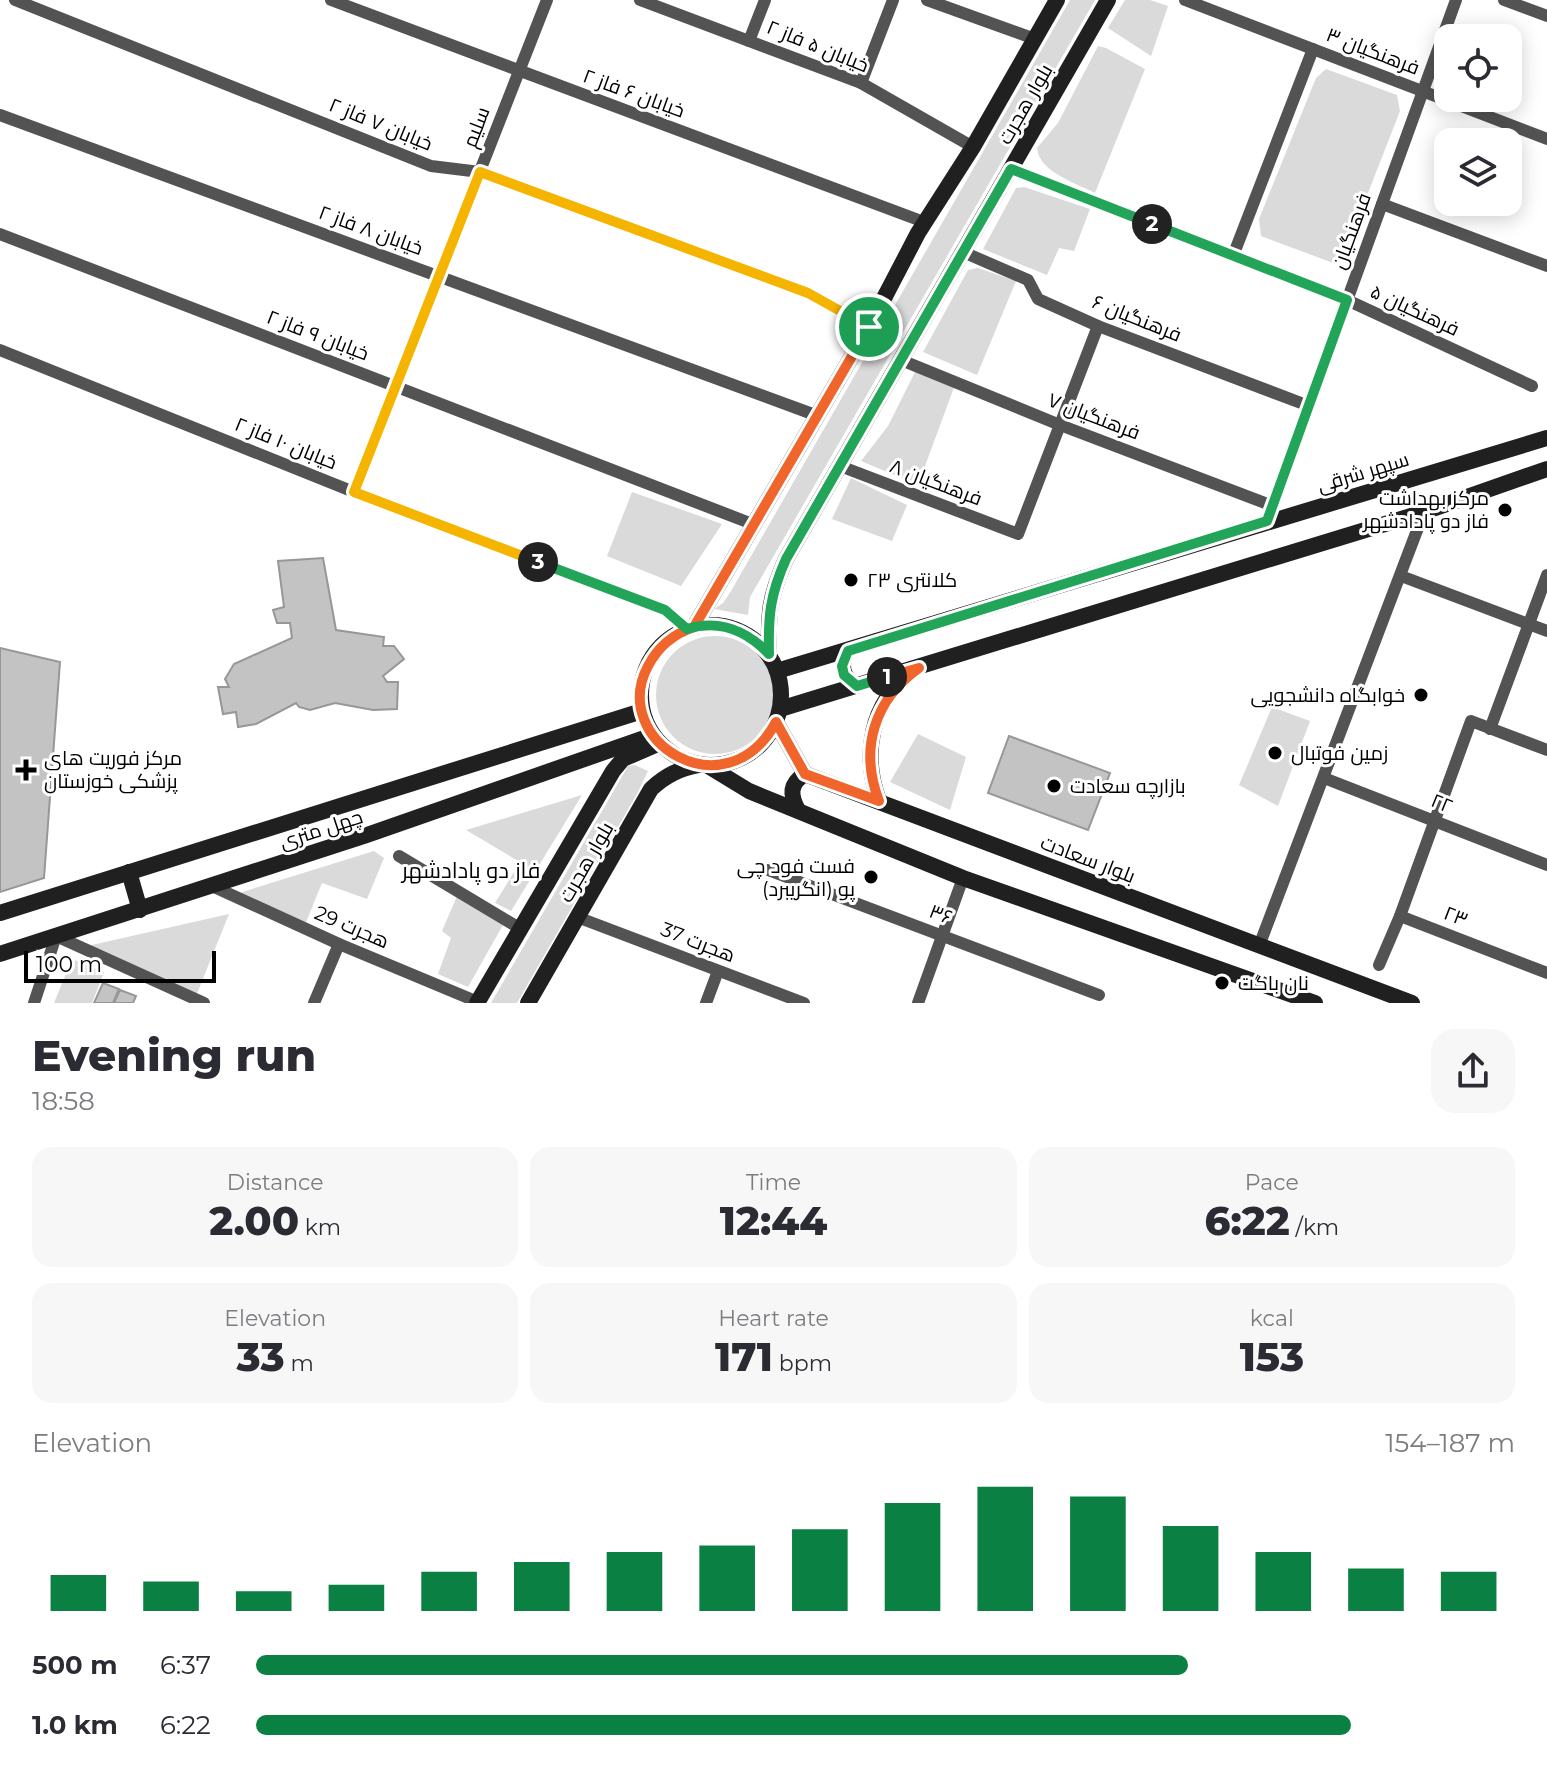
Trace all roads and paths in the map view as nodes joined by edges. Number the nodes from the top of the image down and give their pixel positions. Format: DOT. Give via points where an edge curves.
graph roads {
  1 [pos="15,0"];
  2 [pos="331,0"];
  3 [pos="547,0"];
  4 [pos="640,0"];
  5 [pos="765,0"];
  6 [pos="893,0"];
  7 [pos="927,0"];
  8 [pos="1057,0"];
  9 [pos="1108,0"];
  10 [pos="1185,0"];
  11 [pos="1456,0"];
  12 [pos="1504,0"];
  13 [pos="356,4"];
  14 [pos="1547,16"];
  15 [pos="1035,39"];
  16 [pos="749,41"];
  17 [pos="1313,49"];
  18 [pos="519,71"];
  19 [pos="861,83"];
  20 [pos="1423,91"];
  21 [pos="0,115"];
  22 [pos="1547,139"];
  23 [pos="973,147"];
  24 [pos="1011,169"];
  25 [pos="480,172"];
  26 [pos="1382,204"];
  27 [pos="924,222"];
  28 [pos="0,234"];
  29 [pos="963,252"];
  30 [pos="1233,256"];
  31 [pos="1547,266"];
  32 [pos="438,276"];
  33 [pos="1347,300"];
  34 [pos="1098,326"];
  35 [pos="869,327"];
  36 [pos="0,350"];
  37 [pos="901,360"];
  38 [pos="394,385"];
  39 [pos="1532,386"];
  40 [pos="1309,406"];
  41 [pos="818,416"];
  42 [pos="1060,425"];
  43 [pos="1547,438"];
  44 [pos="840,466"];
  45 [pos="1547,469"];
  46 [pos="354,492"];
  47 [pos="1424,512"];
  48 [pos="1270,514"];
  49 [pos="755,525"];
  50 [pos="1547,575"];
  51 [pos="1401,576"];
  52 [pos="1529,624"];
  53 [pos="690,628"];
  54 [pos="1547,631"];
  55 [pos="848,651"];
  56 [pos="769,654"];
  57 [pos="919,668"];
  58 [pos="777,671"];
  59 [pos="857,686"];
  60 [pos="642,711"];
  61 [pos="778,716"];
  62 [pos="1490,729"];
  63 [pos="656,739"];
  64 [pos="1547,750"];
  65 [pos="704,765"];
  66 [pos="805,774"];
  67 [pos="1324,778"];
  68 [pos="879,801"];
  69 [pos="798,810"];
  70 [pos="1435,822"];
  71 [pos="399,856"];
  72 [pos="1547,865"];
  73 [pos="768,870"];
  74 [pos="129,872"];
  75 [pos="963,878"];
  76 [pos="212,886"];
  77 [pos="140,910"];
  78 [pos="0,913"];
  79 [pos="1400,916"];
  80 [pos="577,917"];
  81 [pos="521,929"];
  82 [pos="56,936"];
  83 [pos="944,936"];
  84 [pos="339,944"];
  85 [pos="1259,946"];
  86 [pos="0,954"];
  87 [pos="1379,965"];
  88 [pos="718,971"];
  89 [pos="1547,973"];
  90 [pos="1099,995"];
  91 [pos="1305,1001"];
  92 [pos="477,1002"];
  93 [pos="34,1003"];
  94 [pos="204,1003"];
  95 [pos="314,1003"];
  96 [pos="528,1003"];
  97 [pos="706,1003"];
  98 [pos="804,1003"];
  99 [pos="918,1003"];
  100 [pos="1412,1003"];
  1 -- 25 [label="street, خیابان ۷ فاز ۲" via="431,166"];
  2 -- 13 [label="street, خیابان ۶ فاز ۲"];
  3 -- 18 [label="street, سلیم"];
  4 -- 16 [label="street, خیابان ۵ فاز ۲"];
  5 -- 16 [label="street"];
  6 -- 19 [label="street"];
  7 -- 15 [label="street"];
  8 -- 15 [label="main road, بلوار هجرت"];
  9 -- 24 [label="main road, بلوار هجرت"];
  10 -- 17 [label="street, فرهنگیان ۳"];
  11 -- 20 [label="street, فرهنگیان"];
  12 -- 14 [label="street"];
  13 -- 18 [label="street, خیابان ۶ فاز ۲"];
  15 -- 23 [label="main road, بلوار هجرت"];
  16 -- 19 [label="street, خیابان ۵ فاز ۲"];
  17 -- 20 [label="street, فرهنگیان ۳"];
  17 -- 30 [label="street"];
  18 -- 25 [label="street, سلیم"];
  18 -- 27 [label="street, خیابان ۶ فاز ۲"];
  19 -- 23 [label="street, خیابان ۵ فاز ۲"];
  20 -- 22 [label="street, فرهنگیان ۳"];
  20 -- 26 [label="street, فرهنگیان"];
  21 -- 32 [label="street, خیابان ۸ فاز ۲"];
  23 -- 27 [label="main road, بلوار هجرت"];
  24 -- 29 [label="main road, بلوار هجرت"];
  24 -- 30 [label="street, فرهنگیان ۵"];
  25 -- 32 [label="street, سلیم"];
  25 -- 35 [label="street, خیابان ۷ فاز ۲" via="808,293"];
  26 -- 31 [label="street"];
  26 -- 33 [label="street, فرهنگیان"];
  27 -- 35 [label="main road, بلوار هجرت"];
  28 -- 38 [label="street, خیابان ۹ فاز ۲"];
  29 -- 34 [label="street, فرهنگیان ۶" via="1028,280 1038,299"];
  29 -- 37 [label="main road, بلوار هجرت"];
  30 -- 33 [label="street, فرهنگیان ۵"];
  32 -- 38 [label="street, سلیم"];
  32 -- 41 [label="street, خیابان ۸ فاز ۲"];
  33 -- 39 [label="street, فرهنگیان ۵"];
  33 -- 40 [label="street, فرهنگیان"];
  34 -- 40 [label="street, فرهنگیان ۶"];
  34 -- 42 [label="street"];
  35 -- 41 [label="main road, بلوار هجرت"];
  36 -- 46 [label="street, خیابان ۱۰ فاز ۲"];
  37 -- 42 [label="street, فرهنگیان ۷"];
  37 -- 44 [label="main road, بلوار هجرت"];
  38 -- 46 [label="street, سلیم"];
  38 -- 49 [label="street, خیابان ۹ فاز ۲"];
  40 -- 48 [label="street, فرهنگیان"];
  41 -- 49 [label="main road, بلوار هجرت"];
  42 -- 44 [label="street, فرهنگیان ۸" via="1018,534"];
  42 -- 48 [label="street, فرهنگیان ۷"];
  43 -- 48 [label="main road, سپهر شرقی"];
  44 -- 56 [label="main road, بلوار هجرت" via="774,586 768,612"];
  45 -- 47 [label="main road"];
  46 -- 53 [label="street, خیابان ۱۰ فاز ۲" via="665,610"];
  47 -- 51 [label="street"];
  47 -- 57 [label="main road"];
  48 -- 55 [label="main road, سپهر شرقی"];
  49 -- 53 [label="main road, بلوار هجرت"];
  50 -- 52 [label="street"];
  51 -- 52 [label="street"];
  51 -- 67 [label="street"];
  52 -- 54 [label="street"];
  52 -- 62 [label="street"];
  53 -- 56 [label="main road" via="735,630"];
  53 -- 60 [label="main road" via="669,639 650,662 641,691"];
  55 -- 58 [label="main road, سپهر شرقی"];
  55 -- 59 [label="main road" via="842,666"];
  56 -- 58 [label="main road"];
  57 -- 59 [label="main road"];
  57 -- 68 [label="main road" via="884,704 872,735 870,769"];
  58 -- 61 [label="main road" via="782,690"];
  59 -- 61 [label="main road"];
  60 -- 63 [label="main road"];
  60 -- 74 [label="main road, چهل متری"];
  61 -- 65 [label="main road" via="756,750 725,764"];
  61 -- 66 [label="main road"];
  62 -- 64 [label="street"];
  62 -- 70 [label="street" via="1471,721"];
  63 -- 65 [label="main road" via="678,757"];
  63 -- 76 [label="main road, چهل متری"];
  63 -- 81 [label="main road, بلوار هجرت" via="613,771"];
  65 -- 69 [label="main road" via="749,791"];
  65 -- 80 [label="main road, بلوار هجرت" via="679,769 651,789"];
  66 -- 68 [label="main road, بلوار سعادت"];
  66 -- 69 [label="main road" via="793,787 791,798"];
  67 -- 70 [label="street, ۲۲"];
  67 -- 85 [label="street"];
  68 -- 85 [label="main road, بلوار سعادت"];
  69 -- 75 [label="main road"];
  70 -- 72 [label="street, ۲۲"];
  70 -- 79 [label="street"];
  71 -- 81 [label="street"];
  73 -- 83 [label="street, ۳۶"];
  74 -- 77 [label="main road"];
  74 -- 78 [label="main road, چهل متری"];
  75 -- 83 [label="street"];
  75 -- 91 [label="main road"];
  76 -- 77 [label="main road, چهل متری"];
  76 -- 84 [label="street, هجرت 29"];
  77 -- 82 [label="main road, چهل متری"];
  79 -- 87 [label="street"];
  79 -- 89 [label="street, ۲۳"];
  80 -- 88 [label="street, هجرت 37"];
  80 -- 96 [label="main road, بلوار هجرت"];
  81 -- 92 [label="main road, بلوار هجرت"];
  82 -- 86 [label="main road, چهل متری"];
  82 -- 93 [label="street"];
  82 -- 94 [label="street"];
  83 -- 90 [label="street, ۳۶"];
  83 -- 99 [label="street"];
  84 -- 92 [label="street, هجرت 29"];
  84 -- 95 [label="street"];
  85 -- 100 [label="main road, بلوار سعادت"];
  88 -- 97 [label="street"];
  88 -- 98 [label="street, هجرت 37"];
}
